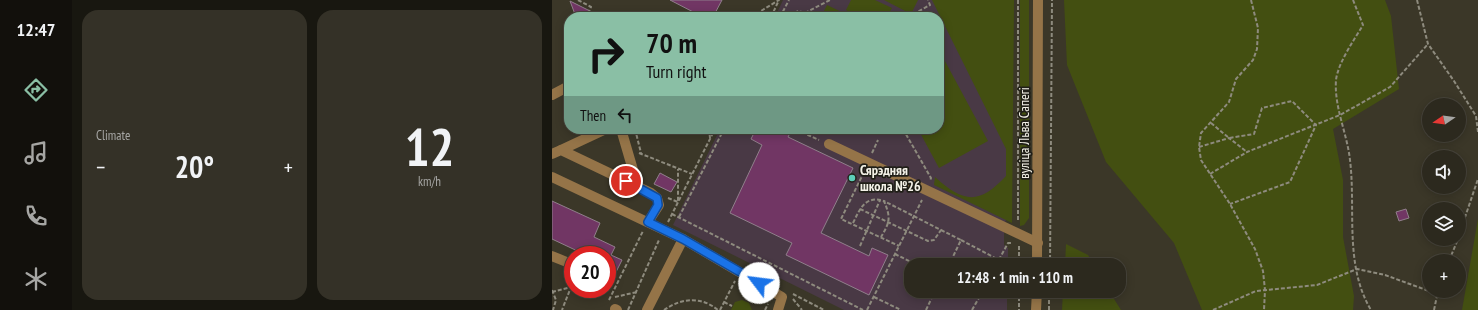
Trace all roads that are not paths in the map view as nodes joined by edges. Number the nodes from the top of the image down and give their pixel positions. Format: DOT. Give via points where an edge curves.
graph roads {
  1 [pos="1038,0"];
  2 [pos="564,89"];
  3 [pos="552,95"];
  4 [pos="595,134"];
  5 [pos="623,134"];
  6 [pos="829,144"];
  7 [pos="557,152"];
  8 [pos="552,177"];
  9 [pos="638,187"];
  10 [pos="646,226"];
  11 [pos="683,239"];
  12 [pos="1038,243"];
  13 [pos="552,256"];
  14 [pos="1038,258"];
  15 [pos="564,261"];
  16 [pos="1037,298"];
  17 [pos="647,310"];
  18 [pos="778,310"];
  19 [pos="1036,310"];
  1 -- 12 [label="street, вуліца Льва Сапегі"];
  2 -- 3 [label="street"];
  4 -- 7 [label="street"];
  5 -- 9 [label="street"];
  6 -- 12 [label="street"];
  7 -- 9 [label="street"];
  8 -- 10 [label="street"];
  9 -- 10 [label="street" via="657,198 658,205"];
  10 -- 11 [label="street" via="664,230"];
  11 -- 17 [label="street"];
  11 -- 18 [label="street" via="782,297"];
  12 -- 14 [label="street, вуліца Льва Сапегі"];
  13 -- 15 [label="street"];
  16 -- 19 [label="street"];
}
